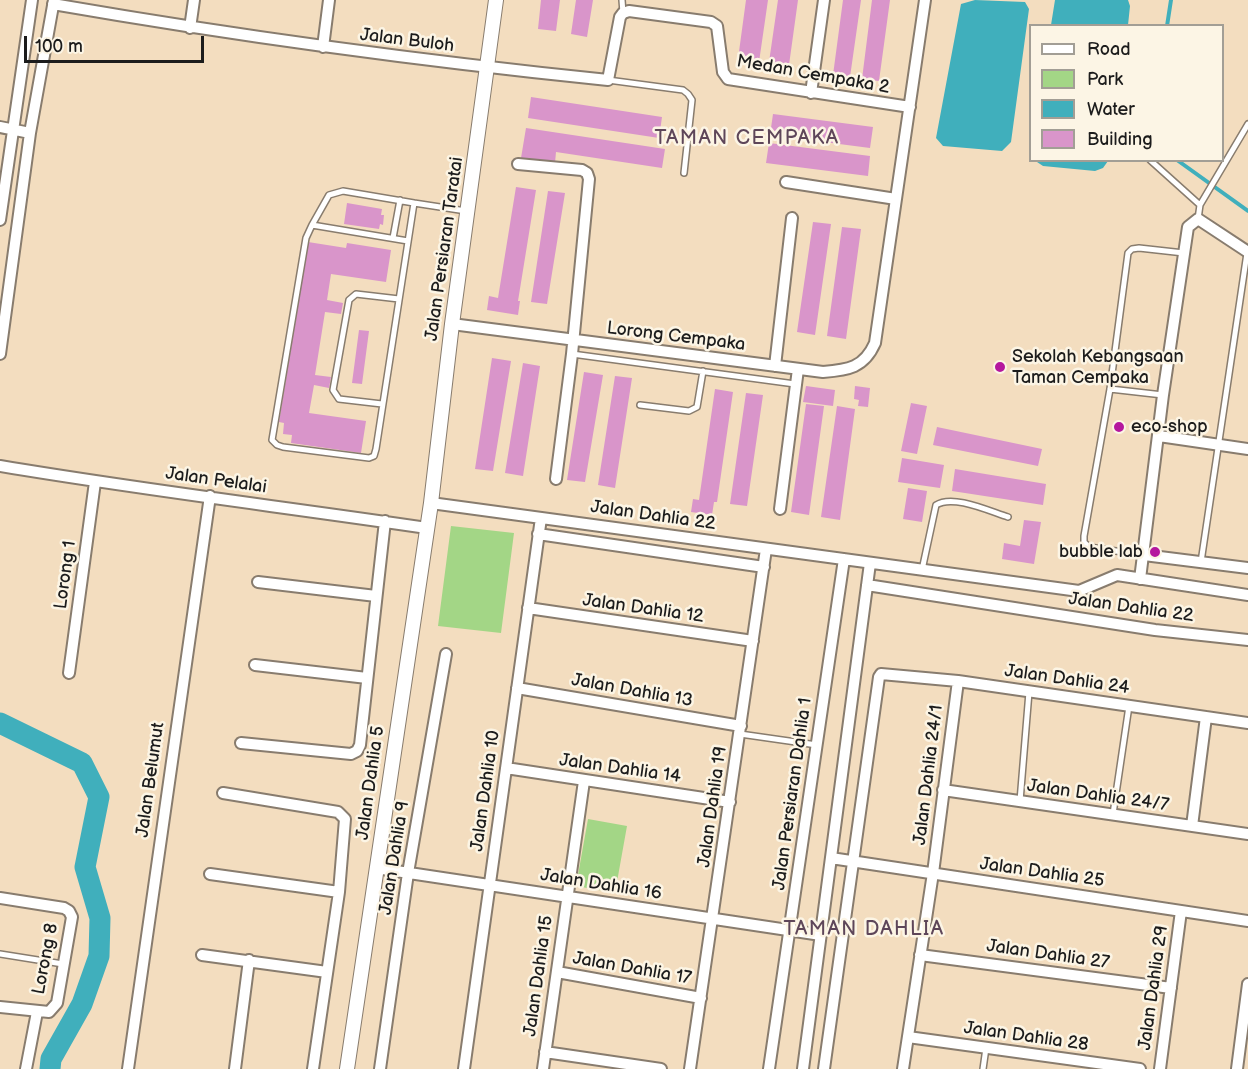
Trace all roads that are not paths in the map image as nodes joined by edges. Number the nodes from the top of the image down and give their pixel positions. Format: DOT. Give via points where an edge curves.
graph roads {
  1 [pos="32,0"];
  2 [pos="194,0"];
  3 [pos="329,0"];
  4 [pos="496,0"];
  5 [pos="622,0"];
  6 [pos="824,0"];
  7 [pos="925,0"];
  8 [pos="53,2"];
  9 [pos="623,13"];
  10 [pos="190,28"];
  11 [pos="323,46"];
  12 [pos="488,68"];
  13 [pos="608,80"];
  14 [pos="811,93"];
  15 [pos="910,107"];
  16 [pos="1248,124"];
  17 [pos="0,128"];
  18 [pos="13,129"];
  19 [pos="30,133"];
  20 [pos="1152,162"];
  21 [pos="518,164"];
  22 [pos="684,173"];
  23 [pos="786,182"];
  24 [pos="896,199"];
  25 [pos="400,200"];
  26 [pos="414,203"];
  27 [pos="1200,205"];
  28 [pos="467,211"];
  29 [pos="792,218"];
  30 [pos="1198,219"];
  31 [pos="0,220"];
  32 [pos="312,225"];
  33 [pos="393,238"];
  34 [pos="408,241"];
  35 [pos="1248,252"];
  36 [pos="1184,254"];
  37 [pos="399,299"];
  38 [pos="452,324"];
  39 [pos="572,340"];
  40 [pos="1,347"];
  41 [pos="572,354"];
  42 [pos="775,366"];
  43 [pos="798,369"];
  44 [pos="703,371"];
  45 [pos="795,384"];
  46 [pos="1110,389"];
  47 [pos="1162,395"];
  48 [pos="382,404"];
  49 [pos="640,405"];
  50 [pos="1159,436"];
  51 [pos="1220,445"];
  52 [pos="1248,449"];
  53 [pos="0,466"];
  54 [pos="555,479"];
  55 [pos="95,482"];
  56 [pos="210,496"];
  57 [pos="431,503"];
  58 [pos="780,509"];
  59 [pos="1008,517"];
  60 [pos="541,518"];
  61 [pos="385,522"];
  62 [pos="427,528"];
  63 [pos="538,534"];
  64 [pos="766,549"];
  65 [pos="1144,555"];
  66 [pos="844,559"];
  67 [pos="1201,562"];
  68 [pos="870,563"];
  69 [pos="764,567"];
  70 [pos="1248,568"];
  71 [pos="922,570"];
  72 [pos="1140,579"];
  73 [pos="258,582"];
  74 [pos="867,585"];
  75 [pos="1248,595"];
  76 [pos="376,596"];
  77 [pos="528,609"];
  78 [pos="1248,640"];
  79 [pos="753,641"];
  80 [pos="446,654"];
  81 [pos="255,665"];
  82 [pos="69,673"];
  83 [pos="367,678"];
  84 [pos="958,681"];
  85 [pos="517,688"];
  86 [pos="1029,692"];
  87 [pos="1129,706"];
  88 [pos="1206,717"];
  89 [pos="1248,723"];
  90 [pos="740,730"];
  91 [pos="241,743"];
  92 [pos="817,745"];
  93 [pos="506,768"];
  94 [pos="584,781"];
  95 [pos="944,790"];
  96 [pos="223,794"];
  97 [pos="1020,801"];
  98 [pos="730,802"];
  99 [pos="1113,814"];
  100 [pos="1192,826"];
  101 [pos="1248,834"];
  102 [pos="831,858"];
  103 [pos="853,862"];
  104 [pos="376,868"];
  105 [pos="408,873"];
  106 [pos="933,873"];
  107 [pos="210,874"];
  108 [pos="490,885"];
  109 [pos="339,892"];
  110 [pos="567,897"];
  111 [pos="0,898"];
  112 [pos="1181,910"];
  113 [pos="713,919"];
  114 [pos="1248,921"];
  115 [pos="789,930"];
  116 [pos="821,935"];
  117 [pos="0,954"];
  118 [pos="202,955"];
  119 [pos="920,955"];
  120 [pos="249,960"];
  121 [pos="63,964"];
  122 [pos="327,972"];
  123 [pos="557,972"];
  124 [pos="1248,984"];
  125 [pos="1171,988"];
  126 [pos="701,998"];
  127 [pos="0,1007"];
  128 [pos="37,1012"];
  129 [pos="908,1037"];
  130 [pos="986,1048"];
  131 [pos="545,1052"];
  132 [pos="1062,1064"];
  133 [pos="26,1069"];
  134 [pos="128,1069"];
  135 [pos="235,1069"];
  136 [pos="313,1069"];
  137 [pos="348,1069"];
  138 [pos="380,1069"];
  139 [pos="464,1069"];
  140 [pos="543,1069"];
  141 [pos="661,1069"];
  142 [pos="690,1069"];
  143 [pos="769,1069"];
  144 [pos="803,1069"];
  145 [pos="824,1069"];
  146 [pos="903,1069"];
  147 [pos="983,1069"];
  148 [pos="1140,1069"];
  149 [pos="1160,1069"];
  150 [pos="1237,1069"];
  1 -- 18 [label="street"];
  2 -- 10 [label="street"];
  3 -- 11 [label="street"];
  4 -- 12 [label="street, Jalan Persiaran Taratai"];
  5 -- 9 [label="lane"];
  6 -- 14 [label="street"];
  7 -- 15 [label="street, Lorong Cempaka"];
  8 -- 10 [label="street, Jalan Buloh"];
  8 -- 19 [label="street"];
  9 -- 13 [label="street"];
  9 -- 14 [label="street, Medan Cempaka 2" via="711,22 717,26 723,72 728,78"];
  10 -- 11 [label="street, Jalan Buloh"];
  11 -- 12 [label="street, Jalan Buloh"];
  12 -- 13 [label="street"];
  12 -- 28 [label="street, Jalan Persiaran Taratai"];
  13 -- 22 [label="lane" via="683,90 688,94 692,100"];
  14 -- 15 [label="street, Medan Cempaka 2"];
  15 -- 24 [label="street, Lorong Cempaka"];
  16 -- 27 [label="lane"];
  17 -- 18 [label="street"];
  18 -- 19 [label="street"];
  18 -- 31 [label="street"];
  19 -- 40 [label="street"];
  20 -- 27 [label="lane"];
  21 -- 39 [label="street" via="582,170 589,179"];
  23 -- 24 [label="street"];
  24 -- 43 [label="street, Lorong Cempaka" via="871,353 845,370"];
  25 -- 26 [label="lane"];
  25 -- 32 [label="lane" via="334,192"];
  25 -- 33 [label="lane"];
  26 -- 28 [label="lane"];
  26 -- 34 [label="lane"];
  27 -- 30 [label="lane"];
  28 -- 38 [label="street, Jalan Persiaran Taratai"];
  29 -- 42 [label="street"];
  30 -- 35 [label="street"];
  30 -- 36 [label="street" via="1188,227"];
  32 -- 33 [label="lane"];
  32 -- 48 [label="lane" via="306,238 272,440 283,447 369,458 376,449"];
  33 -- 34 [label="lane"];
  34 -- 37 [label="lane"];
  35 -- 51 [label="lane"];
  36 -- 46 [label="lane" via="1138,248 1128,253"];
  36 -- 47 [label="street"];
  37 -- 48 [label="lane"];
  37 -- 48 [label="lane" via="352,296 341,339 335,395 339,399"];
  38 -- 39 [label="street, Lorong Cempaka"];
  38 -- 57 [label="street, Jalan Persiaran Taratai"];
  39 -- 41 [label="street"];
  39 -- 42 [label="street, Lorong Cempaka"];
  41 -- 44 [label="lane"];
  41 -- 54 [label="street"];
  42 -- 43 [label="street, Lorong Cempaka"];
  43 -- 45 [label="street"];
  44 -- 45 [label="lane"];
  44 -- 49 [label="lane" via="697,407 689,411"];
  45 -- 58 [label="street"];
  46 -- 47 [label="lane"];
  46 -- 65 [label="lane" via="1084,542 1089,547"];
  47 -- 50 [label="street"];
  50 -- 51 [label="street"];
  50 -- 65 [label="street"];
  51 -- 52 [label="street"];
  51 -- 67 [label="lane"];
  53 -- 55 [label="street, Jalan Pelalai"];
  55 -- 56 [label="street, Jalan Pelalai"];
  55 -- 82 [label="street, Lorong 1"];
  56 -- 61 [label="street, Jalan Pelalai"];
  56 -- 134 [label="street, Jalan Belumut"];
  57 -- 60 [label="street, Jalan Dahlia 22"];
  57 -- 62 [label="street, Jalan Dahlia 5"];
  59 -- 71 [label="lane" via="953,500 936,505"];
  60 -- 63 [label="street, Jalan Dahlia 10"];
  60 -- 64 [label="street, Jalan Dahlia 22"];
  61 -- 62 [label="street, Jalan Pelalai"];
  61 -- 76 [label="street"];
  62 -- 104 [label="street, Jalan Dahlia 5"];
  63 -- 69 [label="street"];
  63 -- 77 [label="street, Jalan Dahlia 10"];
  64 -- 66 [label="street, Jalan Dahlia 22"];
  64 -- 69 [label="street, Jalan Dahlia 19"];
  65 -- 67 [label="street"];
  65 -- 72 [label="street"];
  66 -- 68 [label="street, Jalan Dahlia 22"];
  66 -- 92 [label="street, Jalan Persiaran Dahlia 1"];
  67 -- 70 [label="street"];
  68 -- 71 [label="street, Jalan Dahlia 22"];
  68 -- 74 [label="street"];
  69 -- 79 [label="street, Jalan Dahlia 19"];
  71 -- 72 [label="street, Jalan Dahlia 22" via="1079,591 1117,575"];
  72 -- 75 [label="street"];
  73 -- 76 [label="street"];
  74 -- 78 [label="street, Jalan Dahlia 22" via="1155,630"];
  74 -- 102 [label="street"];
  76 -- 83 [label="street"];
  77 -- 79 [label="street, Jalan Dahlia 12"];
  77 -- 85 [label="street, Jalan Dahlia 10"];
  79 -- 90 [label="street, Jalan Dahlia 19"];
  80 -- 105 [label="street, Jalan Dahlia 9"];
  81 -- 83 [label="street"];
  83 -- 91 [label="street" via="357,751 351,754"];
  84 -- 86 [label="street, Jalan Dahlia 24"];
  84 -- 95 [label="street, Jalan Dahlia 24/1"];
  84 -- 103 [label="street, Jalan Dahlia 24" via="881,674 879,677"];
  85 -- 90 [label="street, Jalan Dahlia 13"];
  85 -- 93 [label="street, Jalan Dahlia 10"];
  86 -- 87 [label="street, Jalan Dahlia 24"];
  86 -- 97 [label="lane"];
  87 -- 88 [label="street, Jalan Dahlia 24"];
  87 -- 99 [label="lane"];
  88 -- 89 [label="street, Jalan Dahlia 24"];
  88 -- 100 [label="street"];
  90 -- 92 [label="lane"];
  90 -- 98 [label="street, Jalan Dahlia 19"];
  92 -- 115 [label="street, Jalan Persiaran Dahlia 1"];
  93 -- 94 [label="street, Jalan Dahlia 14"];
  93 -- 108 [label="street, Jalan Dahlia 10"];
  94 -- 98 [label="street, Jalan Dahlia 14"];
  94 -- 110 [label="street, Jalan Dahlia 15"];
  95 -- 97 [label="street, Jalan Dahlia 24/7"];
  95 -- 106 [label="street, Jalan Dahlia 24/1"];
  96 -- 109 [label="street, Jalan Dahlia 5" via="338,812 345,819"];
  97 -- 99 [label="street, Jalan Dahlia 24/7"];
  98 -- 113 [label="street, Jalan Dahlia 19"];
  99 -- 100 [label="street, Jalan Dahlia 24/7"];
  100 -- 101 [label="street, Jalan Dahlia 24/7"];
  102 -- 103 [label="street, Jalan Dahlia 25"];
  102 -- 116 [label="street"];
  103 -- 106 [label="street, Jalan Dahlia 25"];
  103 -- 145 [label="street"];
  104 -- 105 [label="street, Jalan Dahlia 16"];
  104 -- 137 [label="street, Jalan Dahlia 5"];
  105 -- 108 [label="street, Jalan Dahlia 16"];
  105 -- 138 [label="street, Jalan Dahlia 9"];
  106 -- 112 [label="street, Jalan Dahlia 25"];
  106 -- 119 [label="street, Jalan Dahlia 24/1"];
  107 -- 109 [label="street"];
  108 -- 110 [label="street, Jalan Dahlia 16"];
  108 -- 139 [label="street, Jalan Dahlia 10"];
  109 -- 122 [label="street, Jalan Dahlia 5"];
  110 -- 113 [label="street, Jalan Dahlia 16"];
  110 -- 123 [label="street, Jalan Dahlia 15"];
  111 -- 121 [label="street, Lorong 8" via="69,910 72,917"];
  112 -- 114 [label="street, Jalan Dahlia 25"];
  112 -- 125 [label="street, Jalan Dahlia 29"];
  113 -- 115 [label="street, Jalan Dahlia 16"];
  113 -- 126 [label="street, Jalan Dahlia 19"];
  115 -- 116 [label="street, Jalan Dahlia 16"];
  115 -- 143 [label="street, Jalan Persiaran Dahlia 1"];
  116 -- 144 [label="street"];
  117 -- 121 [label="lane"];
  118 -- 120 [label="street"];
  119 -- 125 [label="street, Jalan Dahlia 27"];
  119 -- 129 [label="street, Jalan Dahlia 24/1"];
  120 -- 122 [label="street"];
  120 -- 135 [label="street"];
  121 -- 128 [label="street, Lorong 8" via="57,1003 48,1012"];
  122 -- 136 [label="street, Jalan Dahlia 5"];
  123 -- 126 [label="street, Jalan Dahlia 17"];
  123 -- 131 [label="street, Jalan Dahlia 15"];
  124 -- 150 [label="street"];
  125 -- 149 [label="street, Jalan Dahlia 29"];
  126 -- 142 [label="street, Jalan Dahlia 19"];
  127 -- 128 [label="street"];
  128 -- 133 [label="street"];
  129 -- 130 [label="street, Jalan Dahlia 28"];
  129 -- 146 [label="street, Jalan Dahlia 24/1"];
  130 -- 132 [label="street, Jalan Dahlia 28"];
  130 -- 147 [label="lane"];
  131 -- 140 [label="street, Jalan Dahlia 15"];
  131 -- 141 [label="street"];
  132 -- 148 [label="street, Jalan Dahlia 28"];
}
